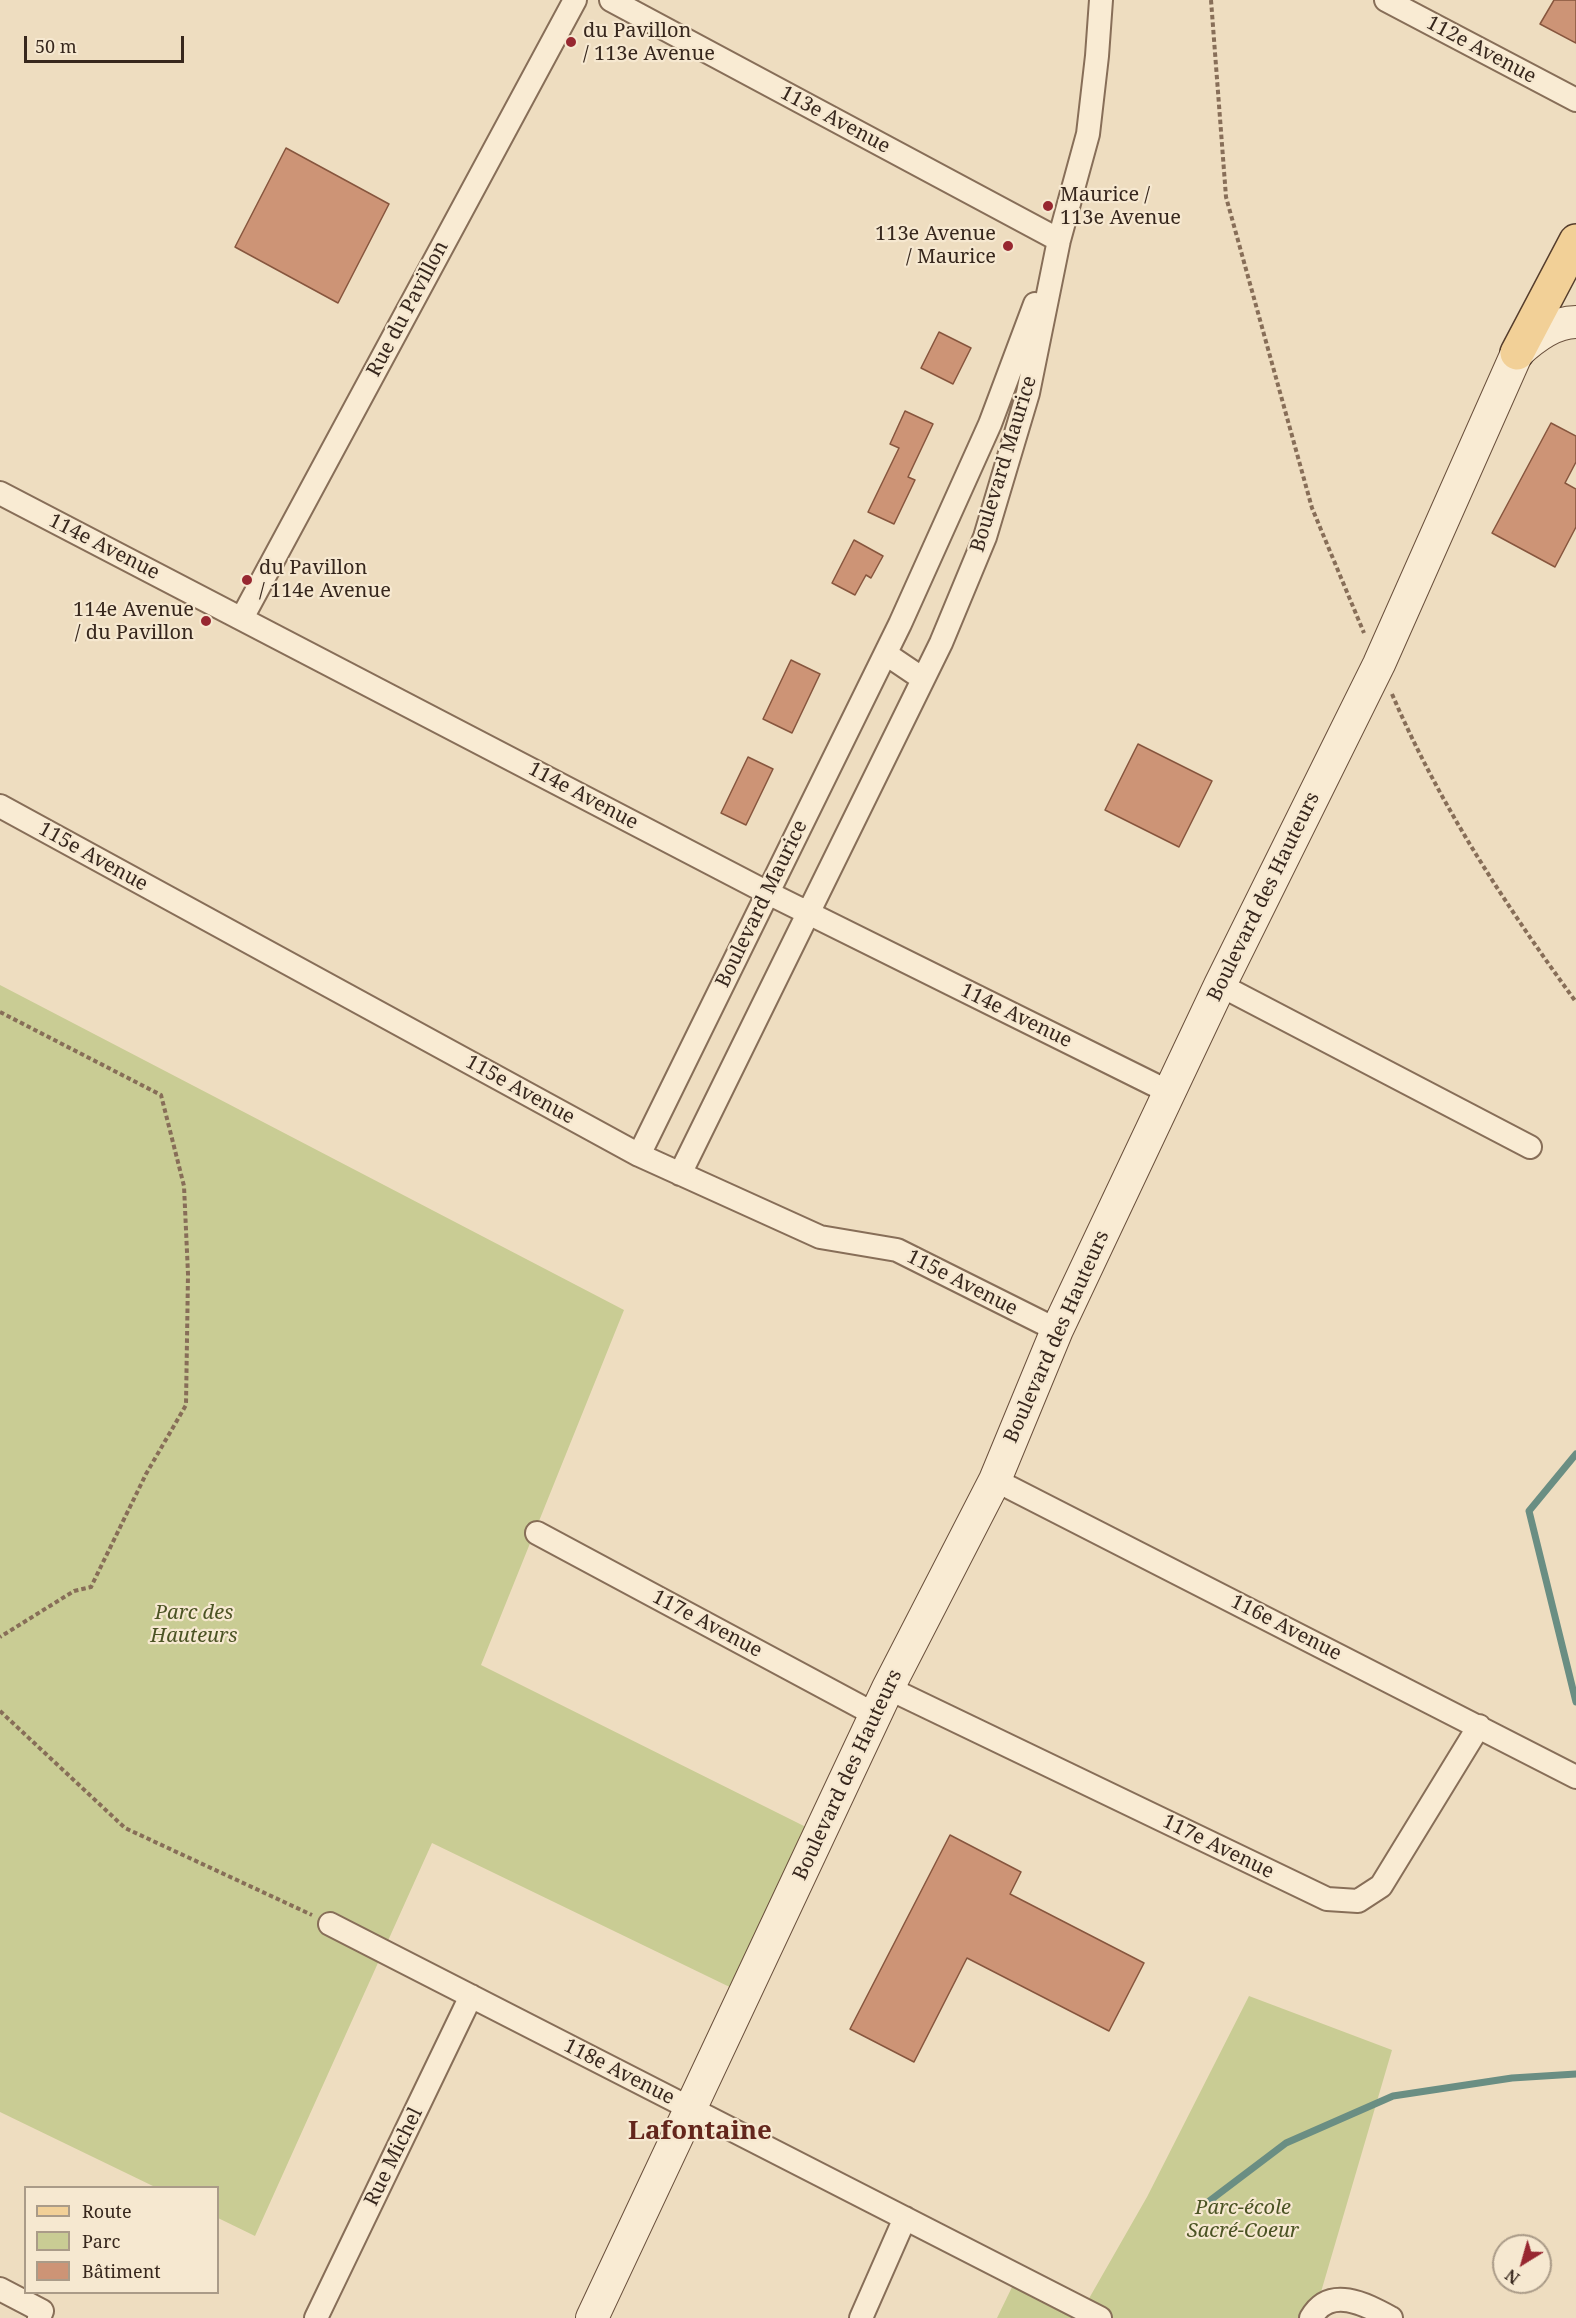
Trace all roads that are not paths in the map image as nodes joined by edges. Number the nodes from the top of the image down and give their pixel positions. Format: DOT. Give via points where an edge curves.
graph roads {
  1 [pos="575,0"];
  2 [pos="611,0"];
  3 [pos="1101,0"];
  4 [pos="1386,0"];
  5 [pos="1576,100"];
  6 [pos="1059,240"];
  7 [pos="1576,241"];
  8 [pos="1576,322"];
  9 [pos="1517,353"];
  10 [pos="0,493"];
  11 [pos="242,618"];
  12 [pos="886,654"];
  13 [pos="923,679"];
  14 [pos="0,806"];
  15 [pos="768,892"];
  16 [pos="809,913"];
  17 [pos="1220,985"];
  18 [pos="1169,1092"];
  19 [pos="1530,1147"];
  20 [pos="639,1155"];
  21 [pos="680,1174"];
  22 [pos="1057,1330"];
  23 [pos="995,1480"];
  24 [pos="537,1533"];
  25 [pos="882,1701"];
  26 [pos="1479,1726"];
  27 [pos="1576,1777"];
  28 [pos="330,1924"];
  29 [pos="471,1996"];
  30 [pos="690,2109"];
  31 [pos="905,2218"];
  32 [pos="0,2289"];
  33 [pos="40,2315"];
  34 [pos="316,2318"];
  35 [pos="592,2318"];
  36 [pos="861,2318"];
  37 [pos="1100,2318"];
  38 [pos="1311,2318"];
  39 [pos="1391,2318"];
  1 -- 11 [label="street, Rue du Pavillon"];
  2 -- 6 [label="street, 113e Avenue"];
  3 -- 6 [label="street, Boulevard Maurice" via="1088,134"];
  4 -- 5 [label="street, 112e Avenue"];
  6 -- 12 [label="street, Boulevard Maurice" via="990,424"];
  6 -- 13 [label="street, Boulevard Maurice" via="1028,393 985,537"];
  7 -- 9 [label="main road"];
  8 -- 9 [label="main road" via="1557,325 1532,338"];
  9 -- 17 [label="main road, Boulevard des Hauteurs" via="1378,664"];
  10 -- 11 [label="street, 114e Avenue"];
  11 -- 15 [label="street, 114e Avenue"];
  12 -- 13 [label="street"];
  12 -- 15 [label="street, Boulevard Maurice"];
  13 -- 16 [label="street, Boulevard Maurice"];
  14 -- 20 [label="street, 115e Avenue"];
  15 -- 16 [label="street, 114e Avenue"];
  15 -- 20 [label="street, Boulevard Maurice"];
  16 -- 18 [label="street, 114e Avenue"];
  16 -- 21 [label="street, Boulevard Maurice"];
  17 -- 18 [label="main road, Boulevard des Hauteurs"];
  17 -- 19 [label="street"];
  18 -- 22 [label="main road, Boulevard des Hauteurs"];
  20 -- 21 [label="street, 115e Avenue"];
  21 -- 22 [label="street, 115e Avenue" via="820,1238 897,1250"];
  22 -- 23 [label="main road, Boulevard des Hauteurs"];
  23 -- 25 [label="main road, Boulevard des Hauteurs"];
  23 -- 26 [label="street, 116e Avenue"];
  24 -- 25 [label="street, 117e Avenue"];
  25 -- 26 [label="street, 117e Avenue" via="1327,1899 1358,1901 1381,1886"];
  25 -- 30 [label="main road, Boulevard des Hauteurs"];
  26 -- 27 [label="street, 116e Avenue"];
  28 -- 29 [label="street, 118e Avenue"];
  29 -- 30 [label="street, 118e Avenue"];
  29 -- 34 [label="street, Rue Michel"];
  30 -- 31 [label="street, 118e Avenue"];
  30 -- 35 [label="main road, Boulevard des Hauteurs"];
  31 -- 36 [label="street"];
  31 -- 37 [label="street, 118e Avenue"];
  32 -- 33 [label="street"];
  38 -- 39 [label="street" via="1316,2309 1339,2299 1363,2303"];
}
